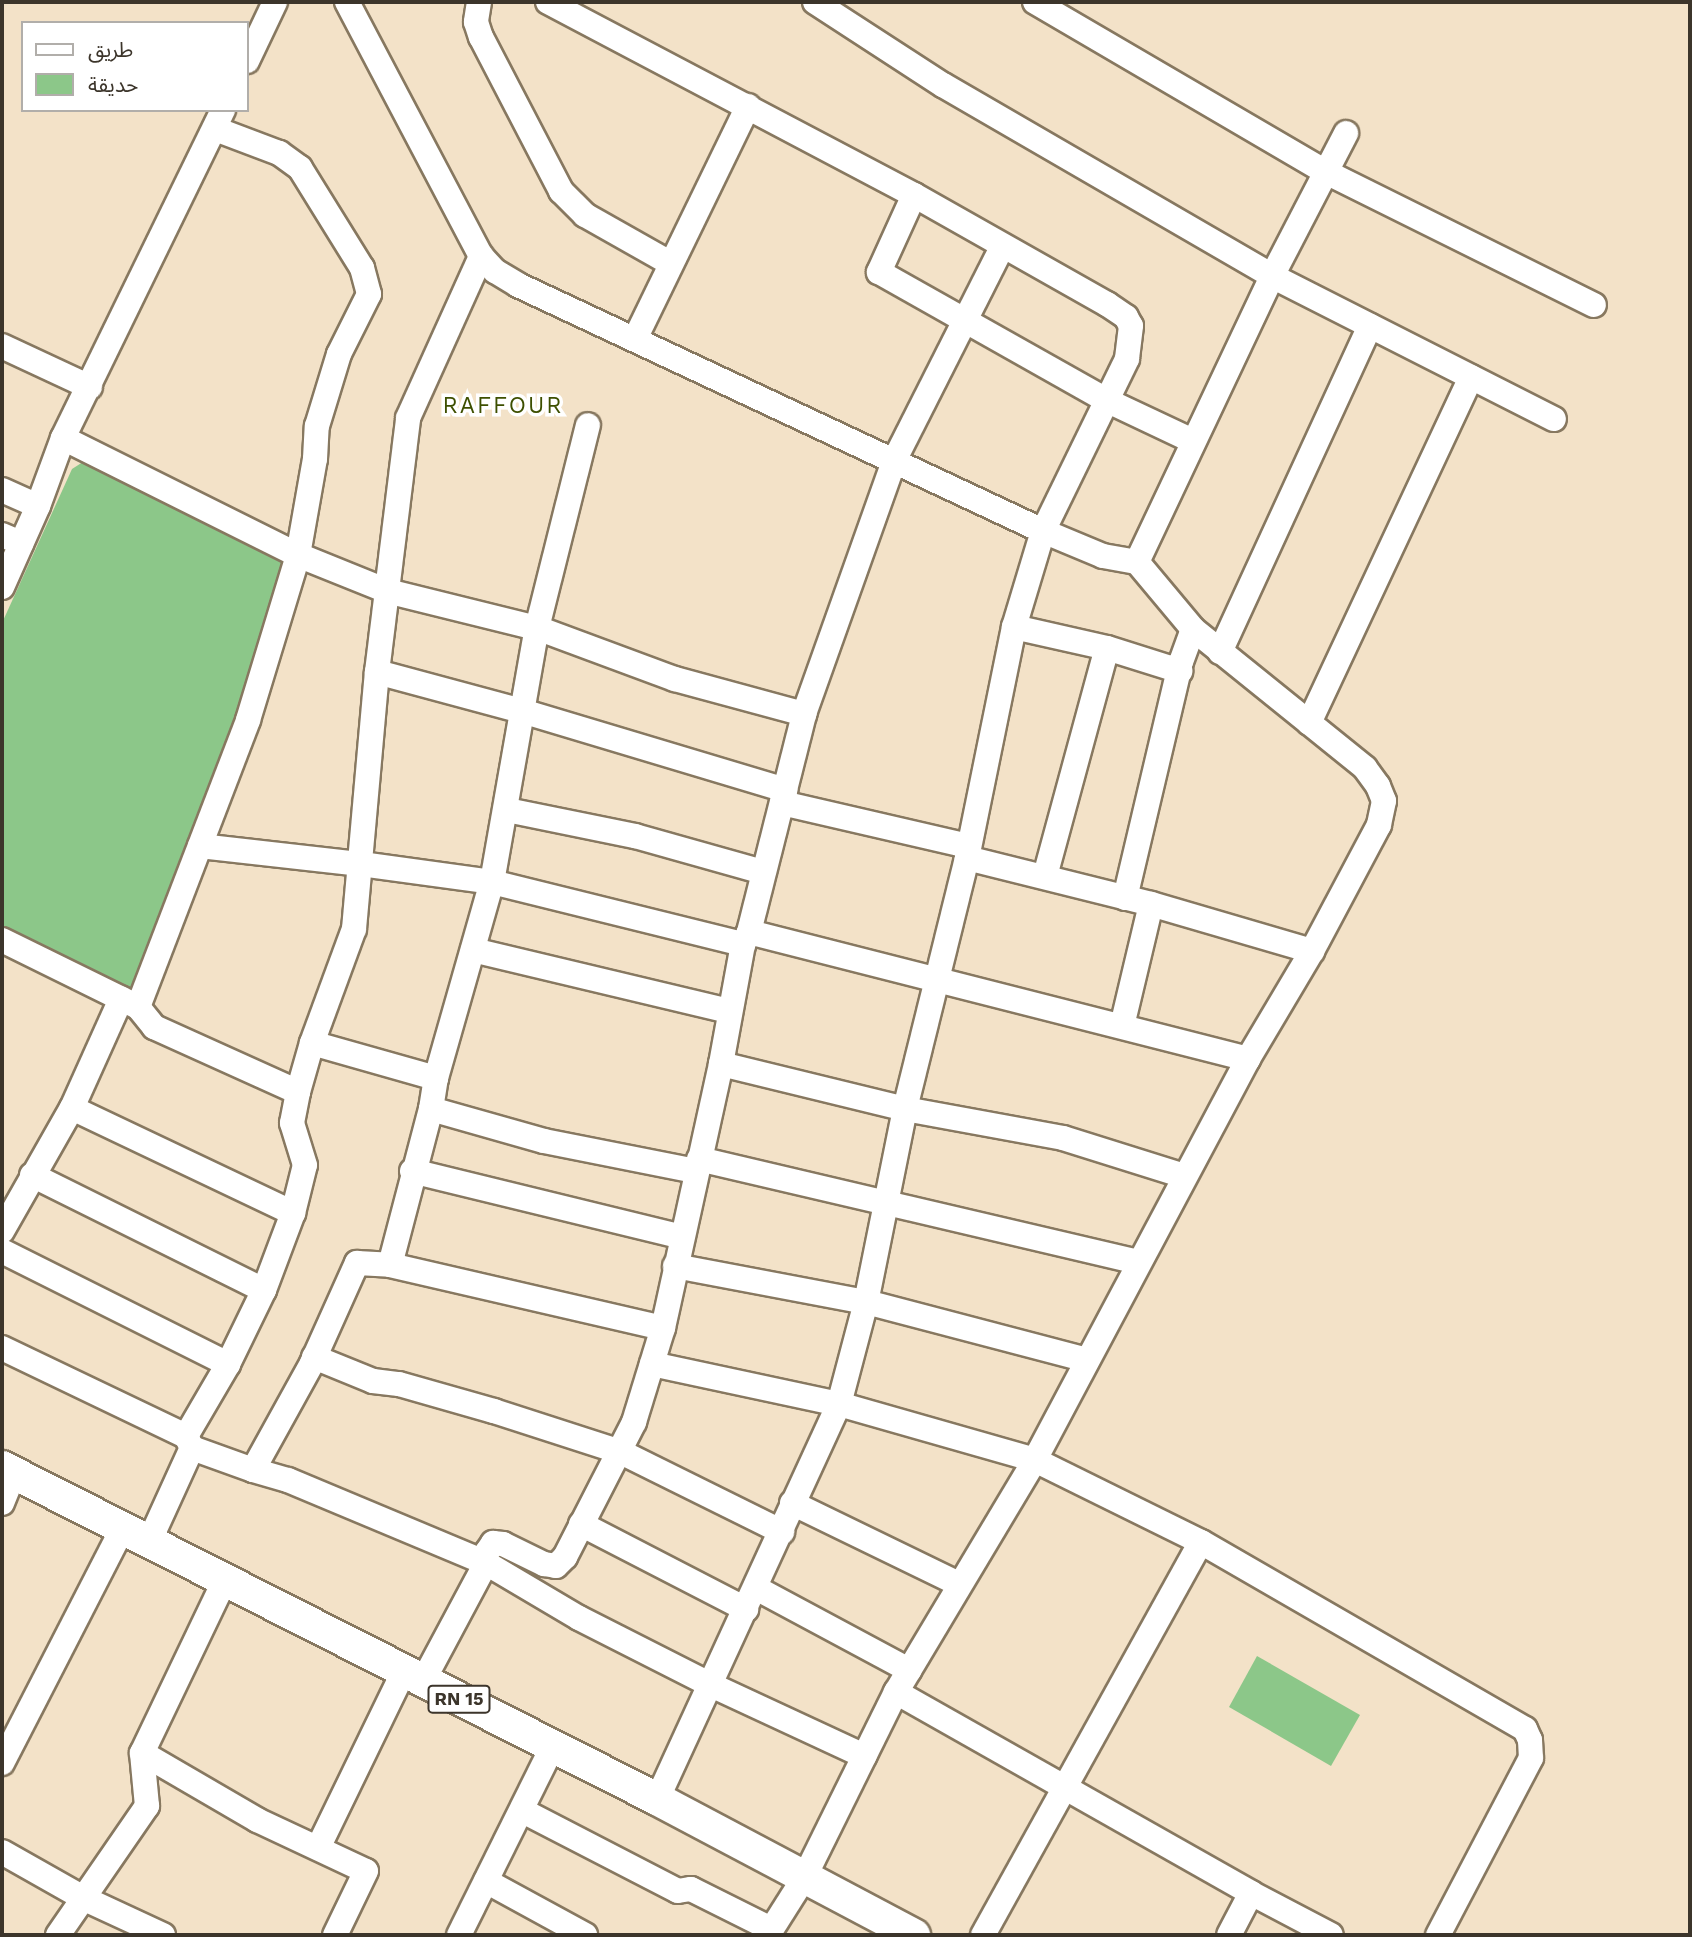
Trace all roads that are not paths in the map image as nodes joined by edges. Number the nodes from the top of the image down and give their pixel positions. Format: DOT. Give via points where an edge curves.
graph roads {
  1 [pos="275,2"];
  2 [pos="346,2"];
  3 [pos="479,2"];
  4 [pos="548,2"];
  5 [pos="1035,2"];
  6 [pos="821,3"];
  7 [pos="589,11"];
  8 [pos="248,59"];
  9 [pos="748,106"];
  10 [pos="219,119"];
  11 [pos="1346,133"];
  12 [pos="1326,172"];
  13 [pos="914,195"];
  14 [pos="1002,247"];
  15 [pos="481,256"];
  16 [pos="670,263"];
  17 [pos="1272,276"];
  18 [pos="1594,305"];
  19 [pos="965,321"];
  20 [pos="1370,326"];
  21 [pos="635,339"];
  22 [pos="2,346"];
  23 [pos="1471,377"];
  24 [pos="90,387"];
  25 [pos="1108,401"];
  26 [pos="1554,419"];
  27 [pos="588,425"];
  28 [pos="63,438"];
  29 [pos="1193,441"];
  30 [pos="894,461"];
  31 [pos="2,489"];
  32 [pos="38,506"];
  33 [pos="1042,531"];
  34 [pos="11,539"];
  35 [pos="298,555"];
  36 [pos="1137,562"];
  37 [pos="2,587"];
  38 [pos="387,590"];
  39 [pos="1014,627"];
  40 [pos="537,628"];
  41 [pos="1193,629"];
  42 [pos="1107,648"];
  43 [pos="1220,652"];
  44 [pos="1180,671"];
  45 [pos="377,673"];
  46 [pos="522,711"];
  47 [pos="804,714"];
  48 [pos="1309,723"];
  49 [pos="784,796"];
  50 [pos="507,810"];
  51 [pos="200,846"];
  52 [pos="967,852"];
  53 [pos="361,864"];
  54 [pos="763,872"];
  55 [pos="1045,876"];
  56 [pos="492,882"];
  57 [pos="1125,898"];
  58 [pos="1151,904"];
  59 [pos="746,938"];
  60 [pos="2,940"];
  61 [pos="472,950"];
  62 [pos="1312,951"];
  63 [pos="937,979"];
  64 [pos="129,1003"];
  65 [pos="730,1011"];
  66 [pos="1122,1026"];
  67 [pos="312,1043"];
  68 [pos="1248,1059"];
  69 [pos="721,1064"];
  70 [pos="436,1078"];
  71 [pos="298,1092"];
  72 [pos="72,1108"];
  73 [pos="431,1109"];
  74 [pos="905,1109"];
  75 [pos="698,1165"];
  76 [pos="412,1171"];
  77 [pos="32,1175"];
  78 [pos="1184,1177"];
  79 [pos="887,1204"];
  80 [pos="293,1213"];
  81 [pos="2,1231"];
  82 [pos="682,1237"];
  83 [pos="2,1251"];
  84 [pos="1137,1262"];
  85 [pos="390,1265"];
  86 [pos="675,1266"];
  87 [pos="264,1290"];
  88 [pos="866,1302"];
  89 [pos="663,1328"];
  90 [pos="2,1348"];
  91 [pos="314,1357"];
  92 [pos="1087,1360"];
  93 [pos="228,1364"];
  94 [pos="652,1364"];
  95 [pos="839,1404"];
  96 [pos="189,1442"];
  97 [pos="621,1452"];
  98 [pos="1035,1460"];
  99 [pos="8,1470"];
  100 [pos="253,1470"];
  101 [pos="2,1503"];
  102 [pos="792,1503"];
  103 [pos="581,1524"];
  104 [pos="782,1532"];
  105 [pos="137,1534"];
  106 [pos="1201,1542"];
  107 [pos="486,1563"];
  108 [pos="225,1580"];
  109 [pos="959,1584"];
  110 [pos="751,1598"];
  111 [pos="909,1670"];
  112 [pos="414,1676"];
  113 [pos="711,1685"];
  114 [pos="896,1692"];
  115 [pos="552,1748"];
  116 [pos="142,1753"];
  117 [pos="864,1756"];
  118 [pos="2,1763"];
  119 [pos="1066,1786"];
  120 [pos="657,1799"];
  121 [pos="523,1811"];
  122 [pos="318,1848"];
  123 [pos="2,1852"];
  124 [pos="804,1878"];
  125 [pos="486,1881"];
  126 [pos="1251,1893"];
  127 [pos="85,1899"];
  128 [pos="770,1932"];
  129 [pos="58,1935"];
  130 [pos="163,1935"];
  131 [pos="335,1935"];
  132 [pos="459,1935"];
  133 [pos="585,1935"];
  134 [pos="914,1935"];
  135 [pos="982,1935"];
  136 [pos="1229,1935"];
  137 [pos="1332,1935"];
  138 [pos="1438,1935"];
  1 -- 8 [label="street"];
  2 -- 15 [label="street"];
  3 -- 16 [label="street" via="476,22 481,37 561,191 585,215"];
  4 -- 7 [label="street"];
  5 -- 12 [label="street"];
  6 -- 17 [label="street" via="943,85"];
  7 -- 9 [label="street"];
  9 -- 13 [label="street"];
  9 -- 16 [label="street"];
  10 -- 24 [label="street"];
  10 -- 35 [label="street" via="291,159 368,283 369,294 339,354 317,426"];
  11 -- 12 [label="street"];
  12 -- 17 [label="street"];
  12 -- 18 [label="street"];
  13 -- 14 [label="street"];
  13 -- 19 [label="street" via="879,272"];
  14 -- 19 [label="street"];
  14 -- 25 [label="street" via="1126,317 1131,326 1127,359"];
  15 -- 21 [label="street" via="518,285"];
  15 -- 38 [label="street" via="408,418"];
  16 -- 21 [label="street"];
  17 -- 20 [label="street"];
  17 -- 29 [label="street"];
  19 -- 25 [label="street"];
  19 -- 30 [label="street"];
  20 -- 23 [label="street"];
  20 -- 43 [label="street"];
  21 -- 30 [label="street"];
  22 -- 24 [label="street"];
  23 -- 26 [label="street"];
  23 -- 48 [label="street"];
  24 -- 28 [label="street"];
  25 -- 29 [label="street"];
  25 -- 33 [label="street"];
  27 -- 40 [label="street"];
  28 -- 32 [label="street"];
  28 -- 35 [label="street"];
  29 -- 36 [label="street"];
  30 -- 33 [label="street"];
  30 -- 47 [label="street"];
  31 -- 32 [label="street"];
  32 -- 34 [label="street"];
  33 -- 36 [label="street" via="1103,556"];
  33 -- 39 [label="street"];
  34 -- 37 [label="street"];
  35 -- 38 [label="street"];
  35 -- 51 [label="street" via="248,720"];
  36 -- 41 [label="street"];
  38 -- 40 [label="street"];
  38 -- 45 [label="street"];
  39 -- 42 [label="street"];
  39 -- 52 [label="street"];
  40 -- 46 [label="street"];
  40 -- 47 [label="street" via="676,679"];
  41 -- 43 [label="street"];
  41 -- 44 [label="street"];
  42 -- 44 [label="street"];
  42 -- 55 [label="street"];
  43 -- 48 [label="street"];
  44 -- 57 [label="street"];
  45 -- 46 [label="street"];
  45 -- 53 [label="street"];
  46 -- 49 [label="street"];
  46 -- 50 [label="street"];
  47 -- 49 [label="street"];
  48 -- 62 [label="street" via="1365,768 1384,801 1379,825"];
  49 -- 52 [label="street"];
  49 -- 54 [label="street"];
  50 -- 54 [label="street" via="635,836"];
  50 -- 56 [label="street"];
  51 -- 53 [label="street"];
  51 -- 64 [label="street"];
  52 -- 55 [label="street"];
  52 -- 63 [label="street"];
  53 -- 56 [label="street"];
  53 -- 67 [label="street" via="354,929"];
  54 -- 59 [label="street"];
  55 -- 57 [label="street"];
  56 -- 59 [label="street"];
  56 -- 61 [label="street"];
  57 -- 58 [label="street"];
  58 -- 62 [label="street"];
  58 -- 66 [label="street"];
  59 -- 63 [label="street"];
  59 -- 65 [label="street"];
  60 -- 64 [label="street"];
  61 -- 65 [label="street"];
  61 -- 70 [label="street"];
  62 -- 68 [label="street"];
  63 -- 66 [label="street"];
  63 -- 74 [label="street"];
  64 -- 71 [label="street" via="154,1027"];
  64 -- 72 [label="street"];
  65 -- 69 [label="street"];
  66 -- 68 [label="street"];
  67 -- 70 [label="street"];
  67 -- 71 [label="street"];
  68 -- 78 [label="street"];
  69 -- 74 [label="street"];
  69 -- 75 [label="street"];
  70 -- 73 [label="street"];
  71 -- 80 [label="street" via="292,1123 305,1165"];
  72 -- 77 [label="street"];
  72 -- 80 [label="street"];
  73 -- 75 [label="street" via="544,1141"];
  73 -- 76 [label="street"];
  74 -- 78 [label="street" via="1063,1138"];
  74 -- 79 [label="street"];
  75 -- 79 [label="street"];
  75 -- 82 [label="street"];
  76 -- 82 [label="street"];
  76 -- 85 [label="street"];
  77 -- 81 [label="street"];
  77 -- 87 [label="street"];
  78 -- 84 [label="street"];
  79 -- 84 [label="street"];
  79 -- 88 [label="street"];
  80 -- 87 [label="street"];
  82 -- 86 [label="street"];
  83 -- 93 [label="street"];
  84 -- 92 [label="street"];
  85 -- 89 [label="street"];
  85 -- 91 [label="street" via="357,1263"];
  86 -- 88 [label="street"];
  86 -- 89 [label="street"];
  87 -- 93 [label="street"];
  88 -- 92 [label="street"];
  88 -- 95 [label="street"];
  89 -- 94 [label="street"];
  90 -- 96 [label="street"];
  91 -- 97 [label="street" via="373,1381 399,1384"];
  91 -- 100 [label="street"];
  92 -- 98 [label="street"];
  93 -- 96 [label="street"];
  94 -- 95 [label="street"];
  94 -- 97 [label="street"];
  95 -- 98 [label="street"];
  95 -- 102 [label="street"];
  96 -- 100 [label="street"];
  96 -- 105 [label="street"];
  97 -- 103 [label="street"];
  97 -- 104 [label="street"];
  98 -- 106 [label="street"];
  98 -- 109 [label="street"];
  99 -- 101 [label="street"];
  99 -- 105 [label="main road, RN 15"];
  100 -- 107 [label="street" via="288,1480"];
  102 -- 104 [label="street"];
  102 -- 109 [label="street"];
  103 -- 107 [label="street" via="556,1566 493,1543"];
  103 -- 110 [label="street"];
  104 -- 110 [label="street"];
  105 -- 108 [label="main road, RN 15"];
  105 -- 118 [label="street"];
  106 -- 119 [label="street"];
  106 -- 138 [label="street" via="1525,1730 1531,1758"];
  107 -- 112 [label="street"];
  107 -- 113 [label="street" via="579,1618"];
  108 -- 112 [label="main road, RN 15"];
  108 -- 116 [label="street"];
  109 -- 111 [label="street"];
  110 -- 111 [label="street"];
  110 -- 113 [label="street"];
  111 -- 114 [label="street"];
  112 -- 115 [label="main road, RN 15"];
  112 -- 122 [label="street"];
  113 -- 117 [label="street"];
  113 -- 120 [label="street"];
  114 -- 117 [label="street"];
  114 -- 119 [label="street"];
  115 -- 120 [label="main road, RN 15"];
  115 -- 121 [label="street"];
  116 -- 122 [label="street" via="257,1820"];
  116 -- 127 [label="street" via="147,1806"];
  117 -- 124 [label="street"];
  119 -- 126 [label="street"];
  119 -- 135 [label="street"];
  120 -- 124 [label="main road, RN 15"];
  121 -- 125 [label="street"];
  121 -- 128 [label="street" via="678,1891 691,1889"];
  122 -- 131 [label="street" via="366,1871"];
  123 -- 127 [label="street"];
  124 -- 128 [label="street"];
  124 -- 134 [label="main road, RN 15"];
  125 -- 132 [label="street"];
  125 -- 133 [label="street"];
  126 -- 136 [label="street"];
  126 -- 137 [label="street"];
  127 -- 129 [label="street"];
  127 -- 130 [label="street"];
}
